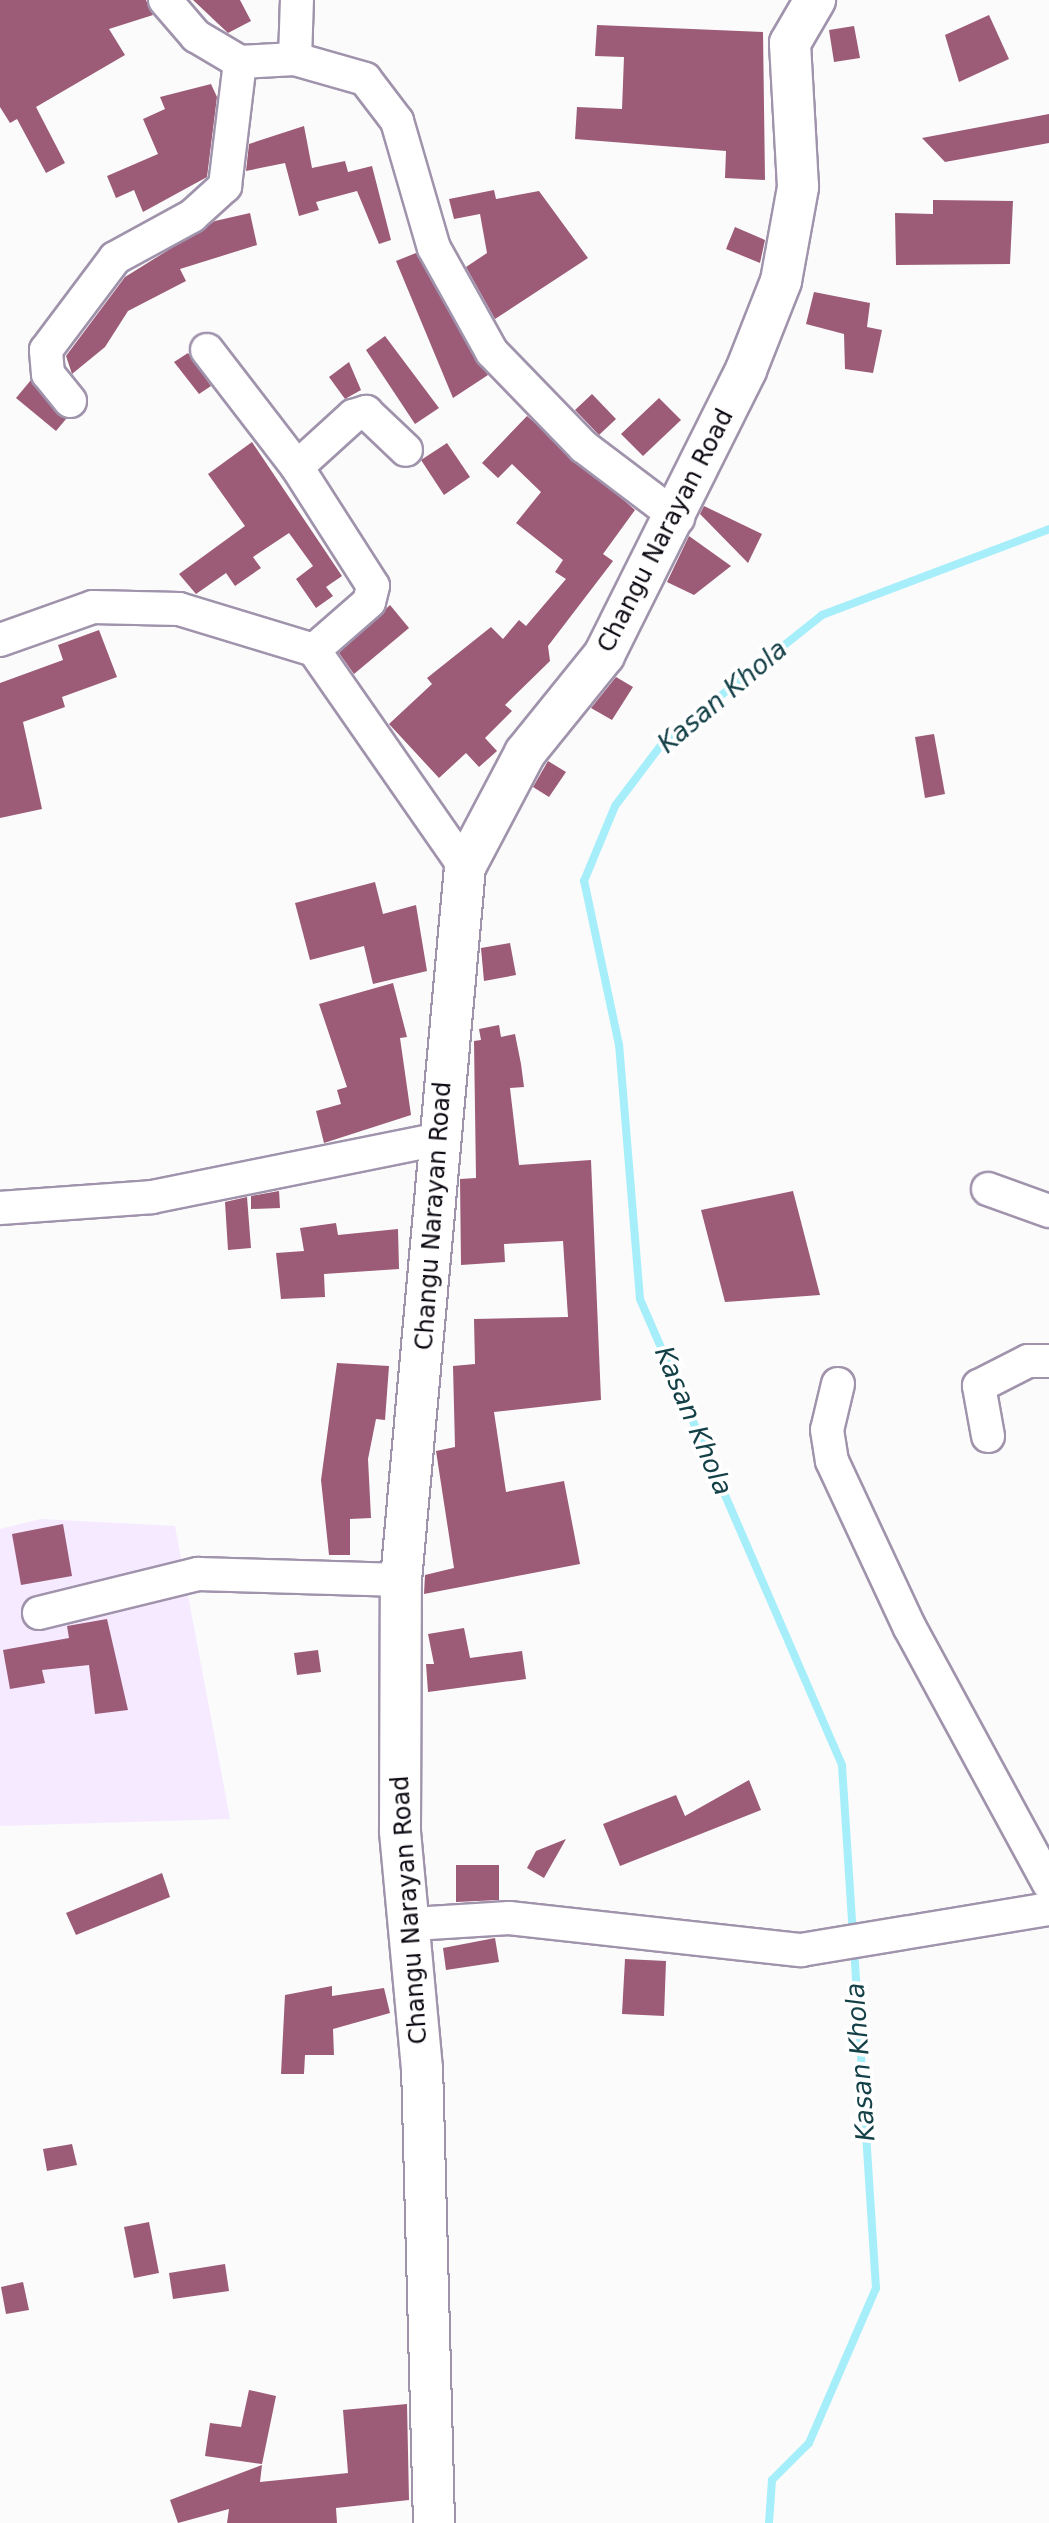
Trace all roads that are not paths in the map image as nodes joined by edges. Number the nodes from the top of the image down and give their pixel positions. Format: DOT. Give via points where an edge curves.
graph roads {
  1 [pos="165,0"];
  2 [pos="297,0"];
  3 [pos="815,0"];
  4 [pos="295,59"];
  5 [pos="240,62"];
  6 [pos="207,350"];
  7 [pos="70,401"];
  8 [pos="406,450"];
  9 [pos="297,467"];
  10 [pos="678,518"];
  11 [pos="0,640"];
  12 [pos="314,650"];
  13 [pos="465,867"];
  14 [pos="439,1139"];
  15 [pos="988,1189"];
  16 [pos="0,1208"];
  17 [pos="1049,1211"];
  18 [pos="1049,1361"];
  19 [pos="838,1384"];
  20 [pos="988,1436"];
  21 [pos="401,1580"];
  22 [pos="39,1613"];
  23 [pos="1049,1884"];
  24 [pos="1049,1909"];
  25 [pos="413,1924"];
  26 [pos="434,2523"];
  1 -- 5 [label="street" via="196,36"];
  2 -- 4 [label="street"];
  3 -- 10 [label="main road, Changu Narayan Road" via="790,43 798,187 781,281"];
  4 -- 5 [label="street"];
  4 -- 10 [label="street" via="365,79 397,121 434,248 492,352 584,447"];
  5 -- 7 [label="street" via="225,186 192,216 115,258 46,350 48,374"];
  6 -- 9 [label="street"];
  8 -- 9 [label="street" via="366,412 353,416"];
  9 -- 12 [label="street" via="373,586 369,602"];
  10 -- 13 [label="main road, Changu Narayan Road" via="604,655 491,808"];
  11 -- 12 [label="street" via="93,607 179,609"];
  12 -- 13 [label="street"];
  13 -- 14 [label="main road, Changu Narayan Road"];
  14 -- 16 [label="street" via="152,1197"];
  14 -- 21 [label="main road, Changu Narayan Road" via="433,1283"];
  15 -- 17 [label="street"];
  18 -- 20 [label="street" via="1028,1361 979,1386"];
  19 -- 23 [label="street" via="827,1430 832,1461 910,1628"];
  21 -- 22 [label="street" via="198,1574"];
  21 -- 25 [label="main road, Changu Narayan Road" via="400,1831"];
  24 -- 25 [label="street" via="801,1950 509,1918"];
  25 -- 26 [label="main road, Changu Narayan Road"];
}
